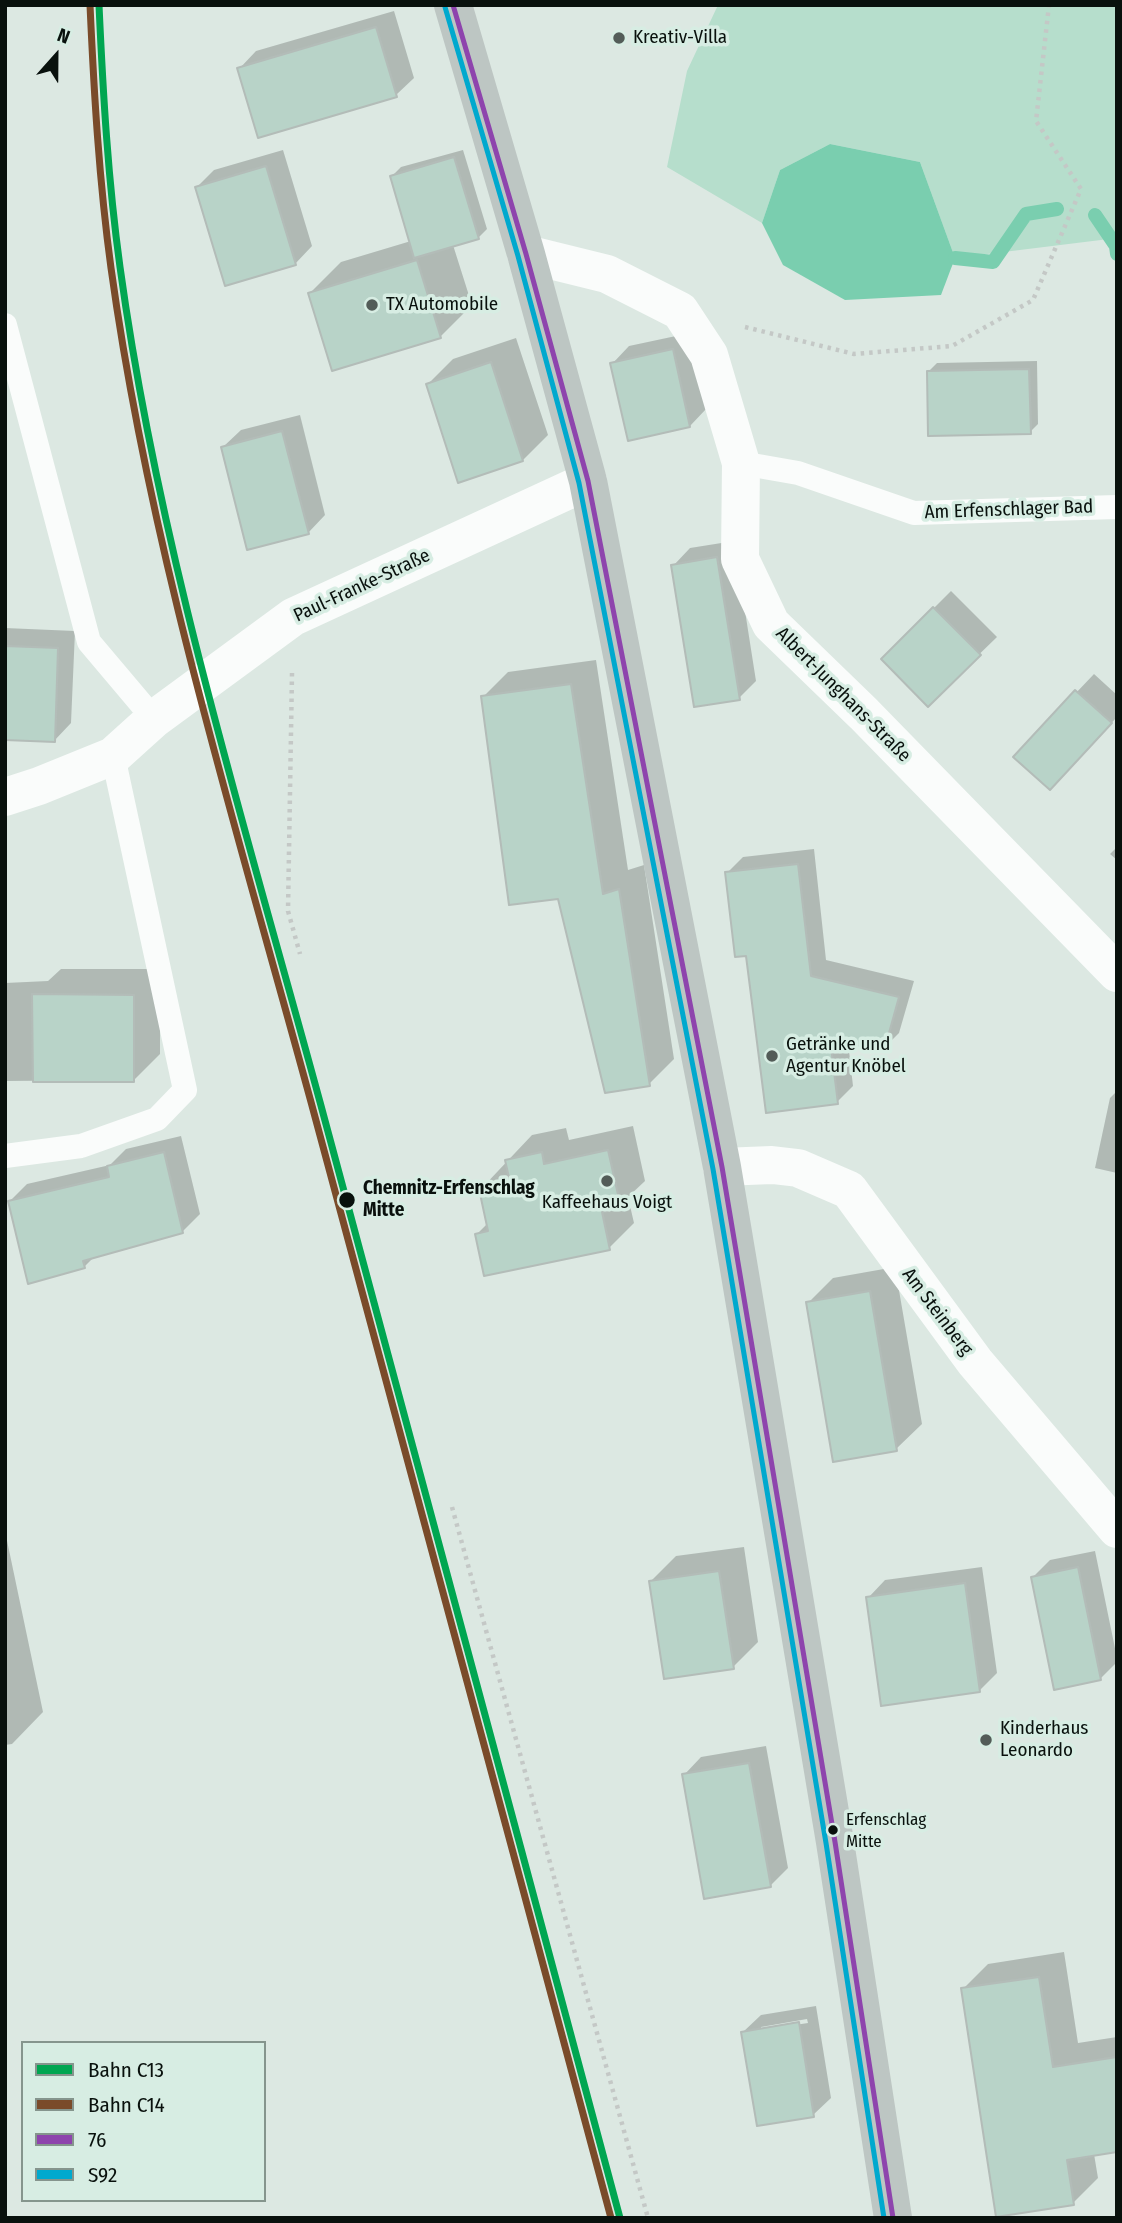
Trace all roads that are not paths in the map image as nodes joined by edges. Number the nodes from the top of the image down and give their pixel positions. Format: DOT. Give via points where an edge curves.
graph roads {
  1 [pos="453,5"];
  2 [pos="526,254"];
  3 [pos="5,325"];
  4 [pos="741,463"];
  5 [pos="588,481"];
  6 [pos="1117,507"];
  7 [pos="154,719"];
  8 [pos="113,756"];
  9 [pos="5,797"];
  10 [pos="1117,973"];
  11 [pos="5,1156"];
  12 [pos="722,1167"];
  13 [pos="1117,1528"];
  14 [pos="893,2218"];
  1 -- 2 [label="main road"];
  2 -- 4 [label="street, Albert-Junghans-Straße" via="607,274 680,311 709,355"];
  2 -- 5 [label="main road"];
  3 -- 7 [label="lane" via="89,642"];
  4 -- 6 [label="lane, Am Erfenschlager Bad" via="798,473 914,513"];
  4 -- 10 [label="street, Albert-Junghans-Straße" via="740,559 771,624"];
  5 -- 7 [label="street, Paul-Franke-Straße" via="293,617"];
  5 -- 12 [label="main road"];
  7 -- 8 [label="street, Paul-Franke-Straße"];
  8 -- 9 [label="street, Paul-Franke-Straße"];
  8 -- 11 [label="lane" via="185,1090 157,1119 81,1146"];
  12 -- 13 [label="street, Am Steinberg" via="798,1168 849,1190 975,1362"];
  12 -- 14 [label="main road"];
}
